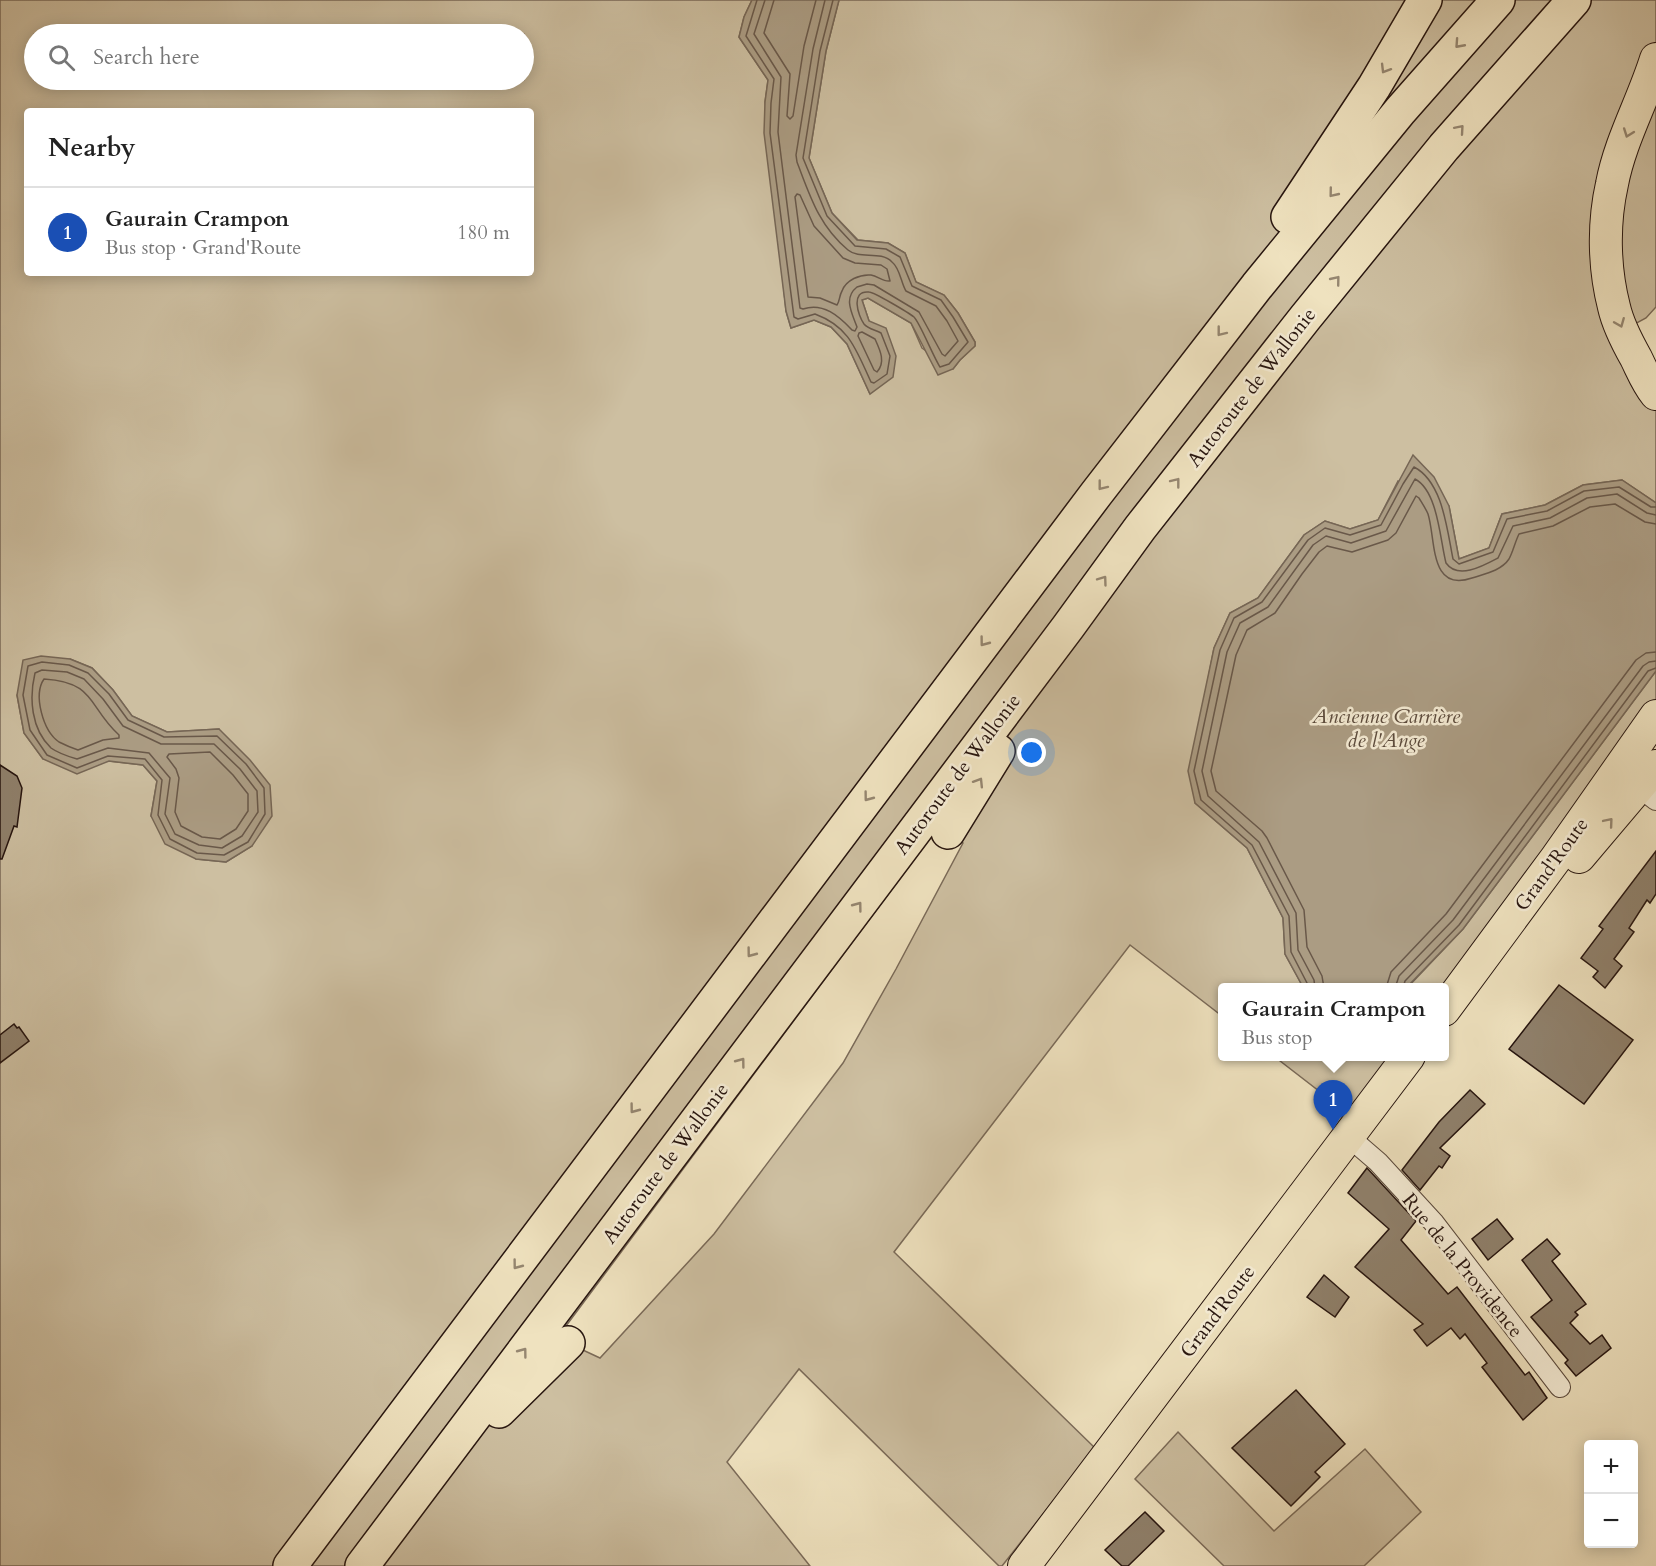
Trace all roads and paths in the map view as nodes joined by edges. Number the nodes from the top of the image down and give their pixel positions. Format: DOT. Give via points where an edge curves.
graph roads {
  1 [pos="1425,0"];
  2 [pos="1498,0"];
  3 [pos="1574,0"];
  4 [pos="1656,59"];
  5 [pos="1257,286"];
  6 [pos="1656,394"];
  7 [pos="1068,627"];
  8 [pos="1656,716"];
  9 [pos="1642,781"];
  10 [pos="948,832"];
  11 [pos="1449,1004"];
  12 [pos="1449,1027"];
  13 [pos="1406,1061"];
  14 [pos="1423,1061"];
  15 [pos="1355,1142"];
  16 [pos="568,1343"];
  17 [pos="1560,1387"];
  18 [pos="395,1522"];
  19 [pos="290,1566"];
  20 [pos="362,1566"];
  21 [pos="1024,1566"];
  22 [pos="1045,1566"];
  1 -- 5 [label="highway, one-way" via="1374,87 1270,244"];
  2 -- 5 [label="highway, one-way" via="1400,111"];
  7 -- 3 [label="highway, Autoroute de Wallonie, one-way" via="1140,528 1305,318 1444,147"];
  4 -- 6 [label="main road, one-way" via="1612,184 1605,232 1614,308 1626,340"];
  5 -- 19 [label="highway, one-way"];
  10 -- 7 [label="highway, one-way" via="1028,704"];
  18 -- 7 [label="highway, Autoroute de Wallonie, one-way"];
  8 -- 9 [label="main road, Grand'Route"];
  9 -- 11 [label="main road, Grand'Route"];
  12 -- 9 [label="main road, Grand'Route, one-way" via="1522,927"];
  13 -- 15 [label="main road, Grand'Route"];
  14 -- 15 [label="main road, Grand'Route"];
  15 -- 17 [label="street, Rue de la Providence" via="1434,1223"];
  15 -- 21 [label="main road, Grand'Route"];
  15 -- 22 [label="main road, Grand'Route"];
  16 -- 18 [label="highway" via="495,1414"];
  18 -- 20 [label="highway, Autoroute de Wallonie"];
}
